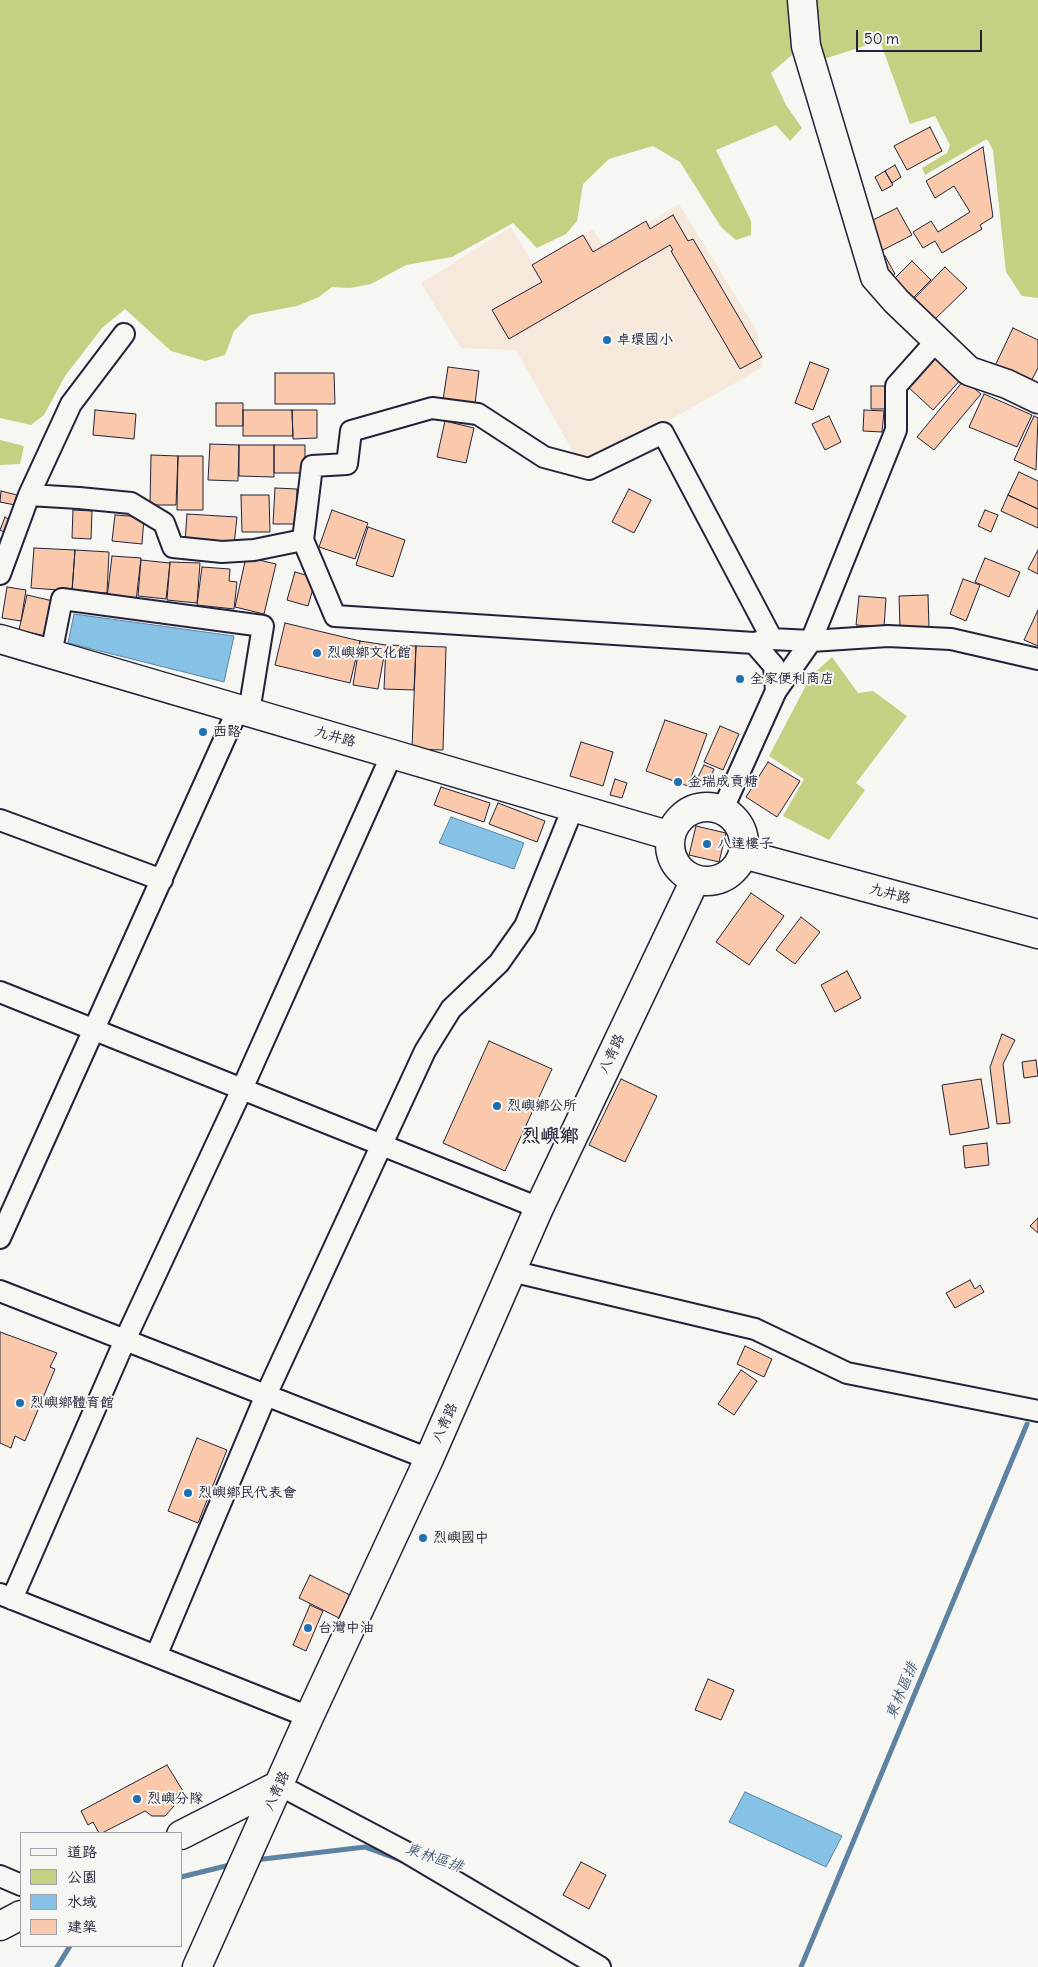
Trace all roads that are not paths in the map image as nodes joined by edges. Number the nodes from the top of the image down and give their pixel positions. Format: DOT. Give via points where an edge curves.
graph roads {
  1 [pos="802,0"];
  2 [pos="124,334"];
  3 [pos="937,340"];
  4 [pos="1038,399"];
  5 [pos="29,496"];
  6 [pos="303,540"];
  7 [pos="0,574"];
  8 [pos="0,638"];
  9 [pos="763,641"];
  10 [pos="811,641"];
  11 [pos="51,654"];
  12 [pos="1038,659"];
  13 [pos="776,691"];
  14 [pos="243,710"];
  15 [pos="392,754"];
  16 [pos="573,808"];
  17 [pos="722,811"];
  18 [pos="0,820"];
  19 [pos="671,836"];
  20 [pos="743,854"];
  21 [pos="162,880"];
  22 [pos="696,880"];
  23 [pos="1038,934"];
  24 [pos="0,992"];
  25 [pos="95,1030"];
  26 [pos="242,1089"];
  27 [pos="380,1144"];
  28 [pos="539,1208"];
  29 [pos="0,1238"];
  30 [pos="511,1271"];
  31 [pos="0,1290"];
  32 [pos="125,1340"];
  33 [pos="266,1395"];
  34 [pos="1038,1411"];
  35 [pos="429,1459"];
  36 [pos="6,1596"];
  37 [pos="156,1656"];
  38 [pos="309,1717"];
  39 [pos="279,1785"];
  40 [pos="182,1834"];
  41 [pos="0,1876"];
  42 [pos="20,1885"];
  43 [pos="20,1916"];
  44 [pos="0,1926"];
  45 [pos="197,1967"];
  46 [pos="600,1967"];
  1 -- 3 [label="main road" via="806,46 875,277"];
  2 -- 5 [label="street" via="71,404"];
  3 -- 4 [label="main road" via="969,371"];
  3 -- 10 [label="street" via="896,386 896,430"];
  5 -- 6 [label="street" via="131,503 164,523 174,547 222,552 254,550"];
  5 -- 7 [label="street"];
  6 -- 9 [label="street" via="335,616"];
  6 -- 9 [label="street" via="312,466 347,464 351,431 432,408 478,414 544,456 589,469 663,433"];
  8 -- 11 [label="main road, 九井路"];
  9 -- 10 [label="street"];
  9 -- 13 [label="street" via="774,666"];
  10 -- 12 [label="street" via="888,636 951,639"];
  10 -- 13 [label="street"];
  11 -- 14 [label="main road, 九井路"];
  11 -- 14 [label="street" via="62,599 263,626"];
  13 -- 17 [label="street"];
  14 -- 15 [label="main road, 九井路"];
  14 -- 21 [label="street"];
  15 -- 16 [label="main road, 九井路"];
  15 -- 26 [label="street"];
  16 -- 19 [label="main road, 九井路"];
  16 -- 27 [label="street" via="525,926 499,963 451,1009 438,1027"];
  17 -- 19 [label="main road" via="712,808 690,811 682,817"];
  17 -- 20 [label="main road" via="738,824"];
  18 -- 21 [label="street"];
  19 -- 22 [label="main road" via="672,858 686,875"];
  20 -- 22 [label="main road" via="730,874 708,882"];
  20 -- 23 [label="main road, 九井路"];
  21 -- 25 [label="street"];
  22 -- 28 [label="main road, 八青路"];
  24 -- 25 [label="street"];
  25 -- 26 [label="street"];
  25 -- 29 [label="street"];
  26 -- 27 [label="street"];
  26 -- 32 [label="street"];
  27 -- 28 [label="street"];
  27 -- 33 [label="street"];
  28 -- 30 [label="main road, 八青路"];
  30 -- 34 [label="street" via="755,1329 847,1373"];
  30 -- 35 [label="main road, 八青路"];
  31 -- 32 [label="street"];
  32 -- 33 [label="street"];
  32 -- 36 [label="street"];
  33 -- 35 [label="street"];
  33 -- 37 [label="street"];
  35 -- 38 [label="main road, 八青路"];
  36 -- 37 [label="street"];
  37 -- 38 [label="street"];
  38 -- 39 [label="main road, 八青路"];
  39 -- 40 [label="main road"];
  39 -- 45 [label="main road, 八青路"];
  39 -- 46 [label="street" via="404,1851"];
  41 -- 42 [label="street"];
  43 -- 44 [label="main road"];
}
